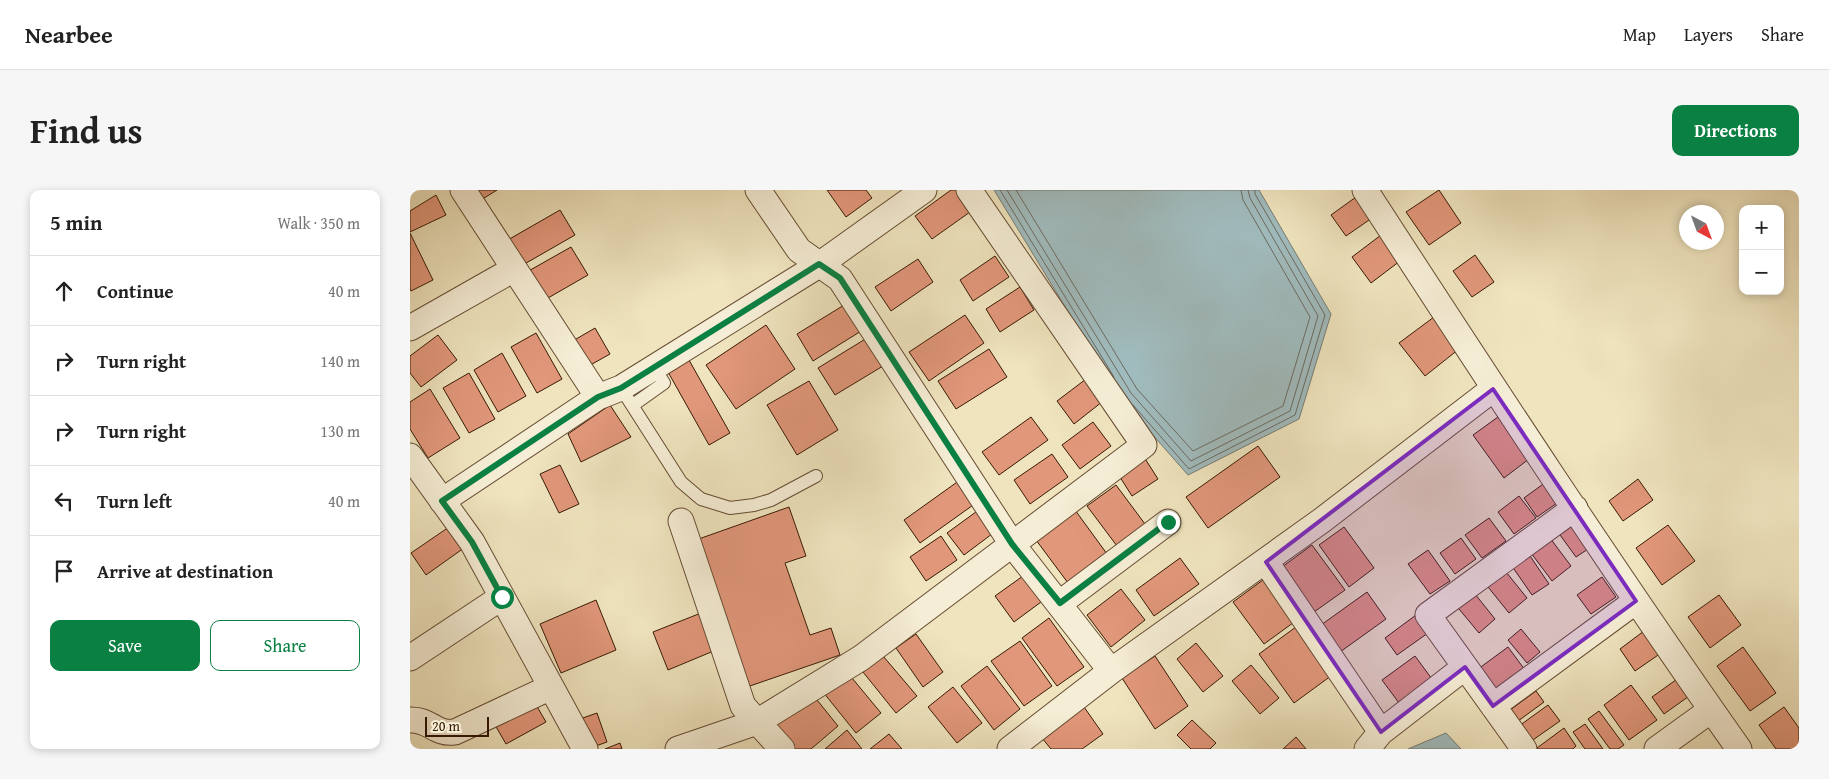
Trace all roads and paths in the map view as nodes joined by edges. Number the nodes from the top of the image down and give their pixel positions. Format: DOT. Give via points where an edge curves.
graph roads {
  1 [pos="463,190"];
  2 [pos="758,190"];
  3 [pos="924,190"];
  4 [pos="969,190"];
  5 [pos="1365,190"];
  6 [pos="819,264"];
  7 [pos="514,269"];
  8 [pos="410,328"];
  9 [pos="1493,389"];
  10 [pos="627,396"];
  11 [pos="598,397"];
  12 [pos="410,456"];
  13 [pos="816,476"];
  14 [pos="442,501"];
  15 [pos="1575,508"];
  16 [pos="681,521"];
  17 [pos="1168,522"];
  18 [pos="1012,544"];
  19 [pos="1266,562"];
  20 [pos="502,597"];
  21 [pos="1636,601"];
  22 [pos="1060,603"];
  23 [pos="410,658"];
  24 [pos="1465,667"];
  25 [pos="1111,671"];
  26 [pos="550,687"];
  27 [pos="1493,706"];
  28 [pos="1711,710"];
  29 [pos="410,720"];
  30 [pos="757,722"];
  31 [pos="1374,741"];
  32 [pos="1020,746"];
  33 [pos="585,749"];
  34 [pos="678,749"];
  35 [pos="782,749"];
  36 [pos="1524,749"];
  37 [pos="1657,749"];
  38 [pos="1739,749"];
  1 -- 7 [label="street"];
  2 -- 6 [label="street" via="799,250"];
  3 -- 6 [label="street"];
  4 -- 18 [label="street" via="1144,445"];
  5 -- 9 [label="street"];
  6 -- 10 [label="street" via="654,367"];
  6 -- 18 [label="street" via="840,278"];
  7 -- 8 [label="street"];
  7 -- 11 [label="street"];
  9 -- 15 [label="street"];
  9 -- 19 [label="street"];
  10 -- 11 [label="street"];
  10 -- 13 [label="lane" via="681,482 701,500 730,508 754,505 771,500"];
  11 -- 14 [label="street"];
  12 -- 14 [label="street"];
  14 -- 20 [label="street" via="472,542"];
  15 -- 21 [label="street"];
  15 -- 24 [label="street" via="1428,615"];
  16 -- 30 [label="street" via="743,706"];
  17 -- 22 [label="street"];
  18 -- 22 [label="street"];
  18 -- 30 [label="street" via="861,658"];
  19 -- 25 [label="street"];
  19 -- 31 [label="street"];
  20 -- 23 [label="street"];
  20 -- 26 [label="street"];
  21 -- 27 [label="street"];
  21 -- 28 [label="street"];
  22 -- 25 [label="street"];
  24 -- 27 [label="street"];
  24 -- 31 [label="street"];
  25 -- 32 [label="street"];
  26 -- 29 [label="street" via="455,732 441,732 421,720"];
  26 -- 33 [label="street"];
  27 -- 36 [label="street"];
  28 -- 37 [label="street"];
  28 -- 38 [label="street"];
  30 -- 34 [label="street"];
  30 -- 35 [label="street"];
}
